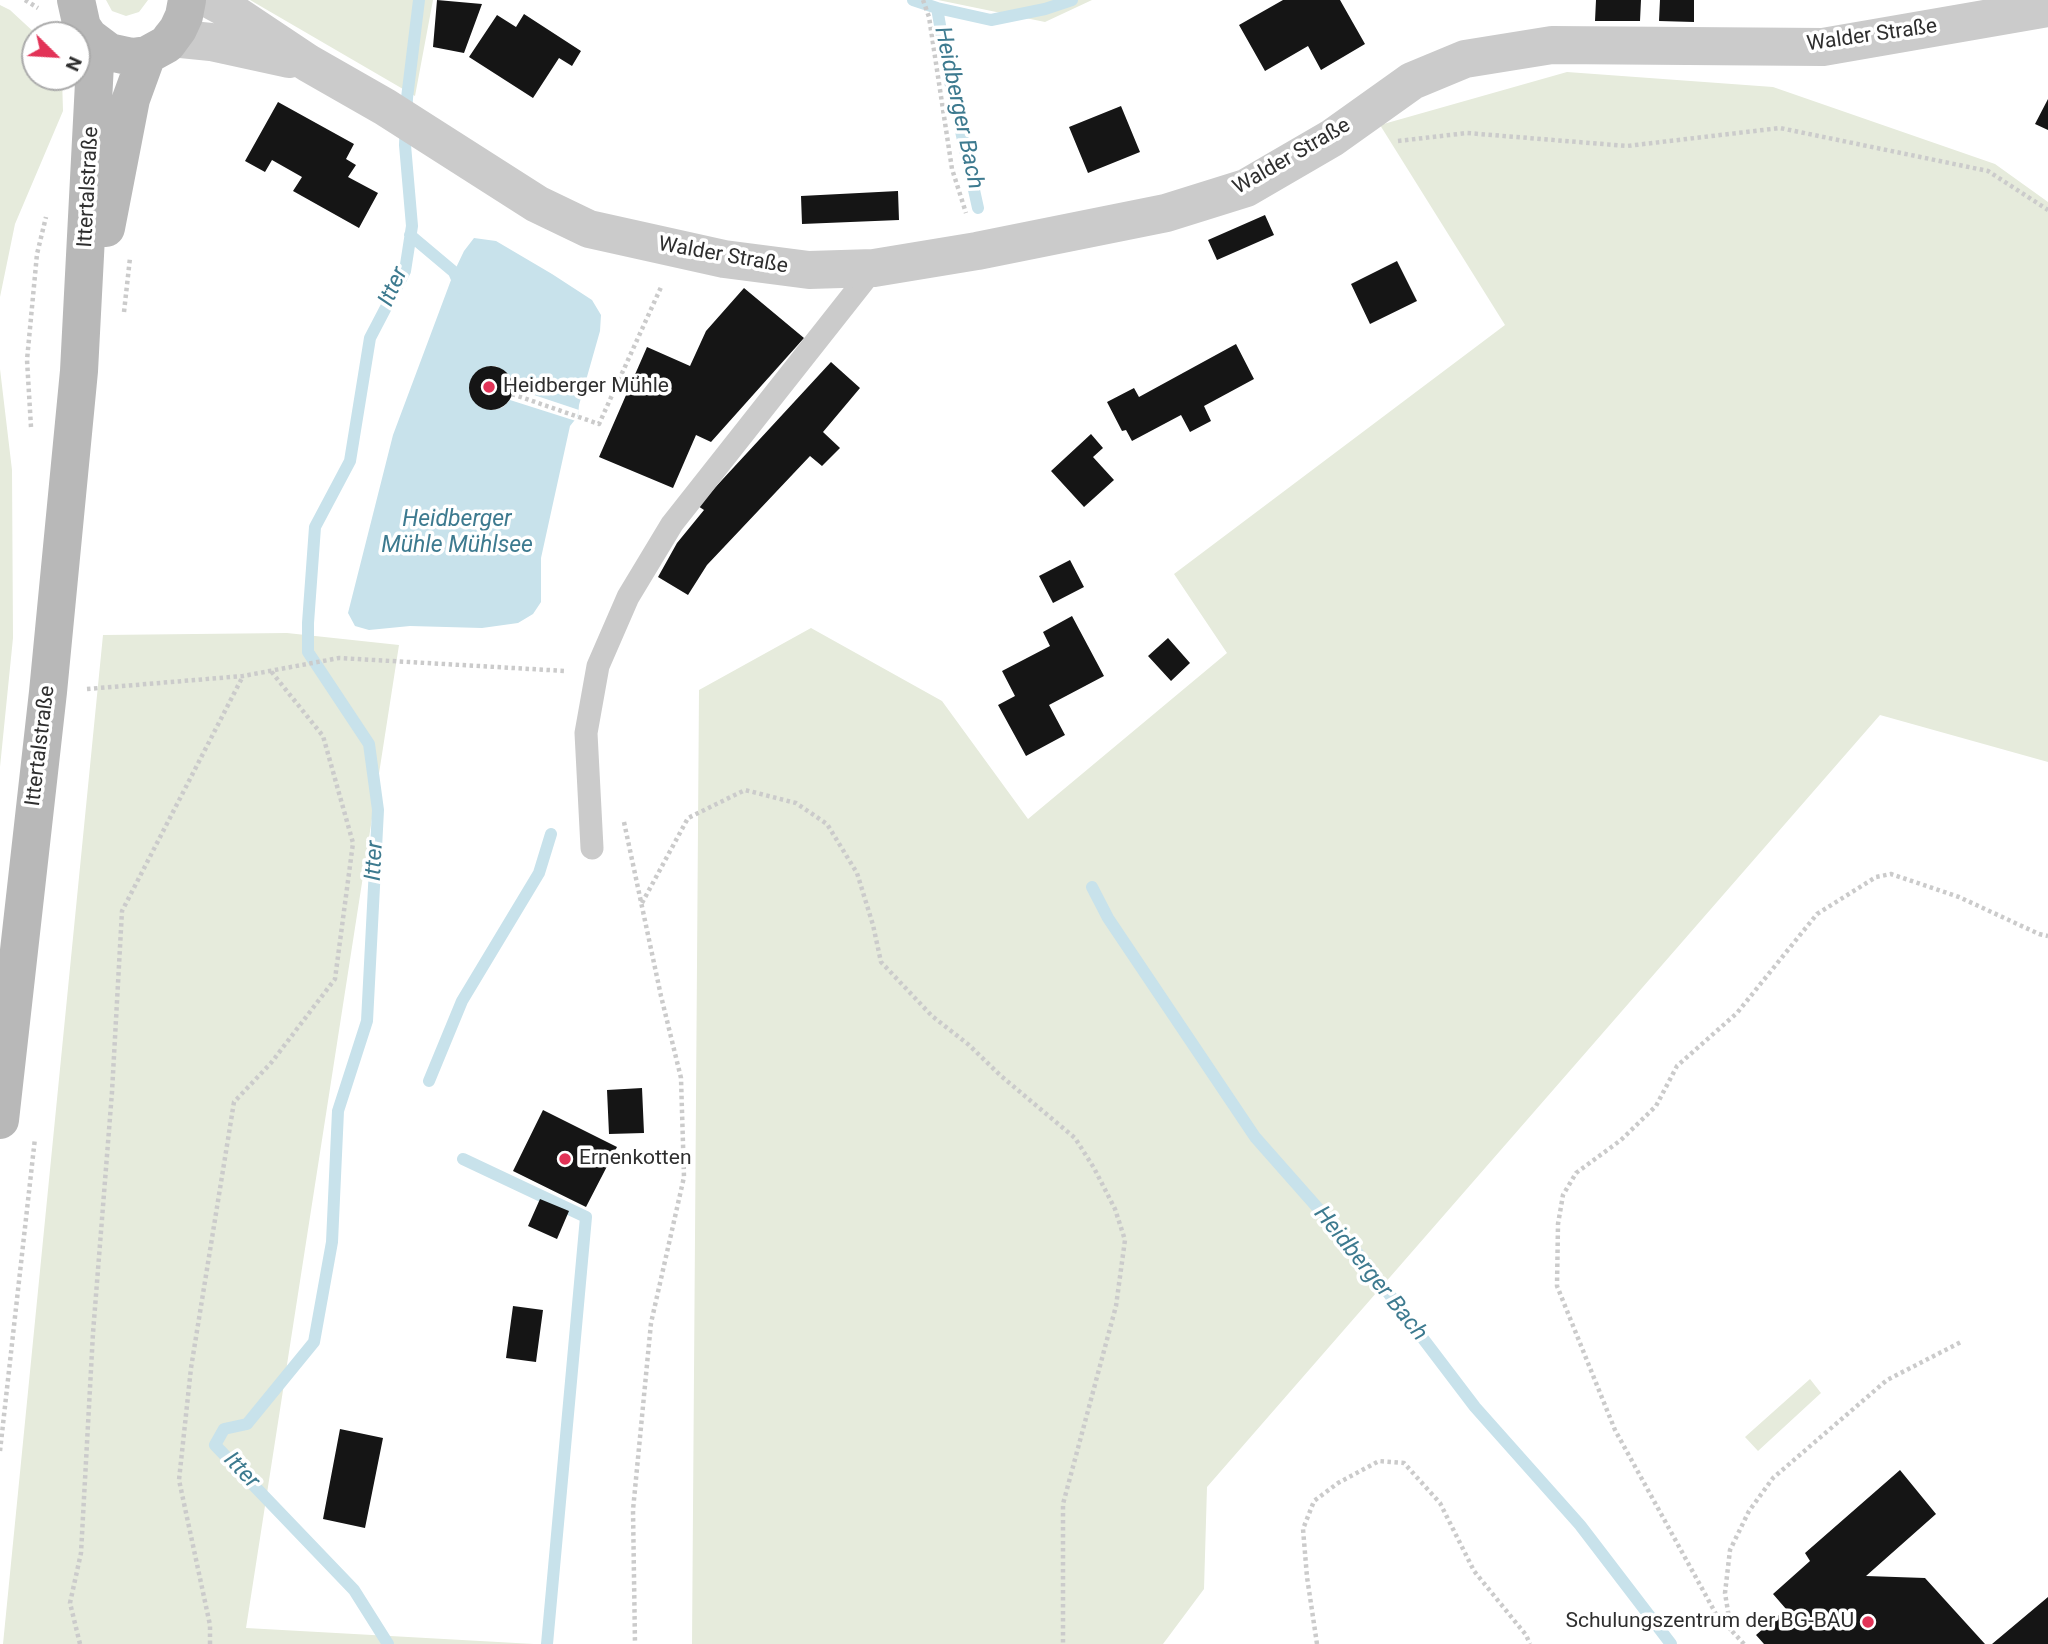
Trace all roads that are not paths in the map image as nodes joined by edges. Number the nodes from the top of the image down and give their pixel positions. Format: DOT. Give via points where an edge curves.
graph roads {
  1 [pos="187,0"];
  2 [pos="211,0"];
  3 [pos="2048,8"];
  4 [pos="76,14"];
  5 [pos="159,47"];
  6 [pos="308,63"];
  7 [pos="874,268"];
  8 [pos="79,371"];
  9 [pos="592,848"];
  10 [pos="0,1120"];
  1 -- 5 [label="main road, Ittertalstraße" via="184,16"];
  2 -- 6 [label="street"];
  3 -- 7 [label="street, Walder Straße" via="1823,47 1552,45 1465,59 1412,81 1332,138 1246,188 1166,213"];
  4 -- 5 [label="main road, Ittertalstraße" via="120,56"];
  4 -- 8 [label="main road, Ittertalstraße"];
  5 -- 6 [label="street" via="211,42"];
  5 -- 8 [label="main road, Ittertalstraße" via="131,99"];
  6 -- 7 [label="street, Walder Straße" via="537,204 589,229 724,259 809,270"];
  7 -- 9 [label="lane" via="672,524 628,597 597,673 586,733"];
  8 -- 10 [label="main road, Ittertalstraße"];
}
